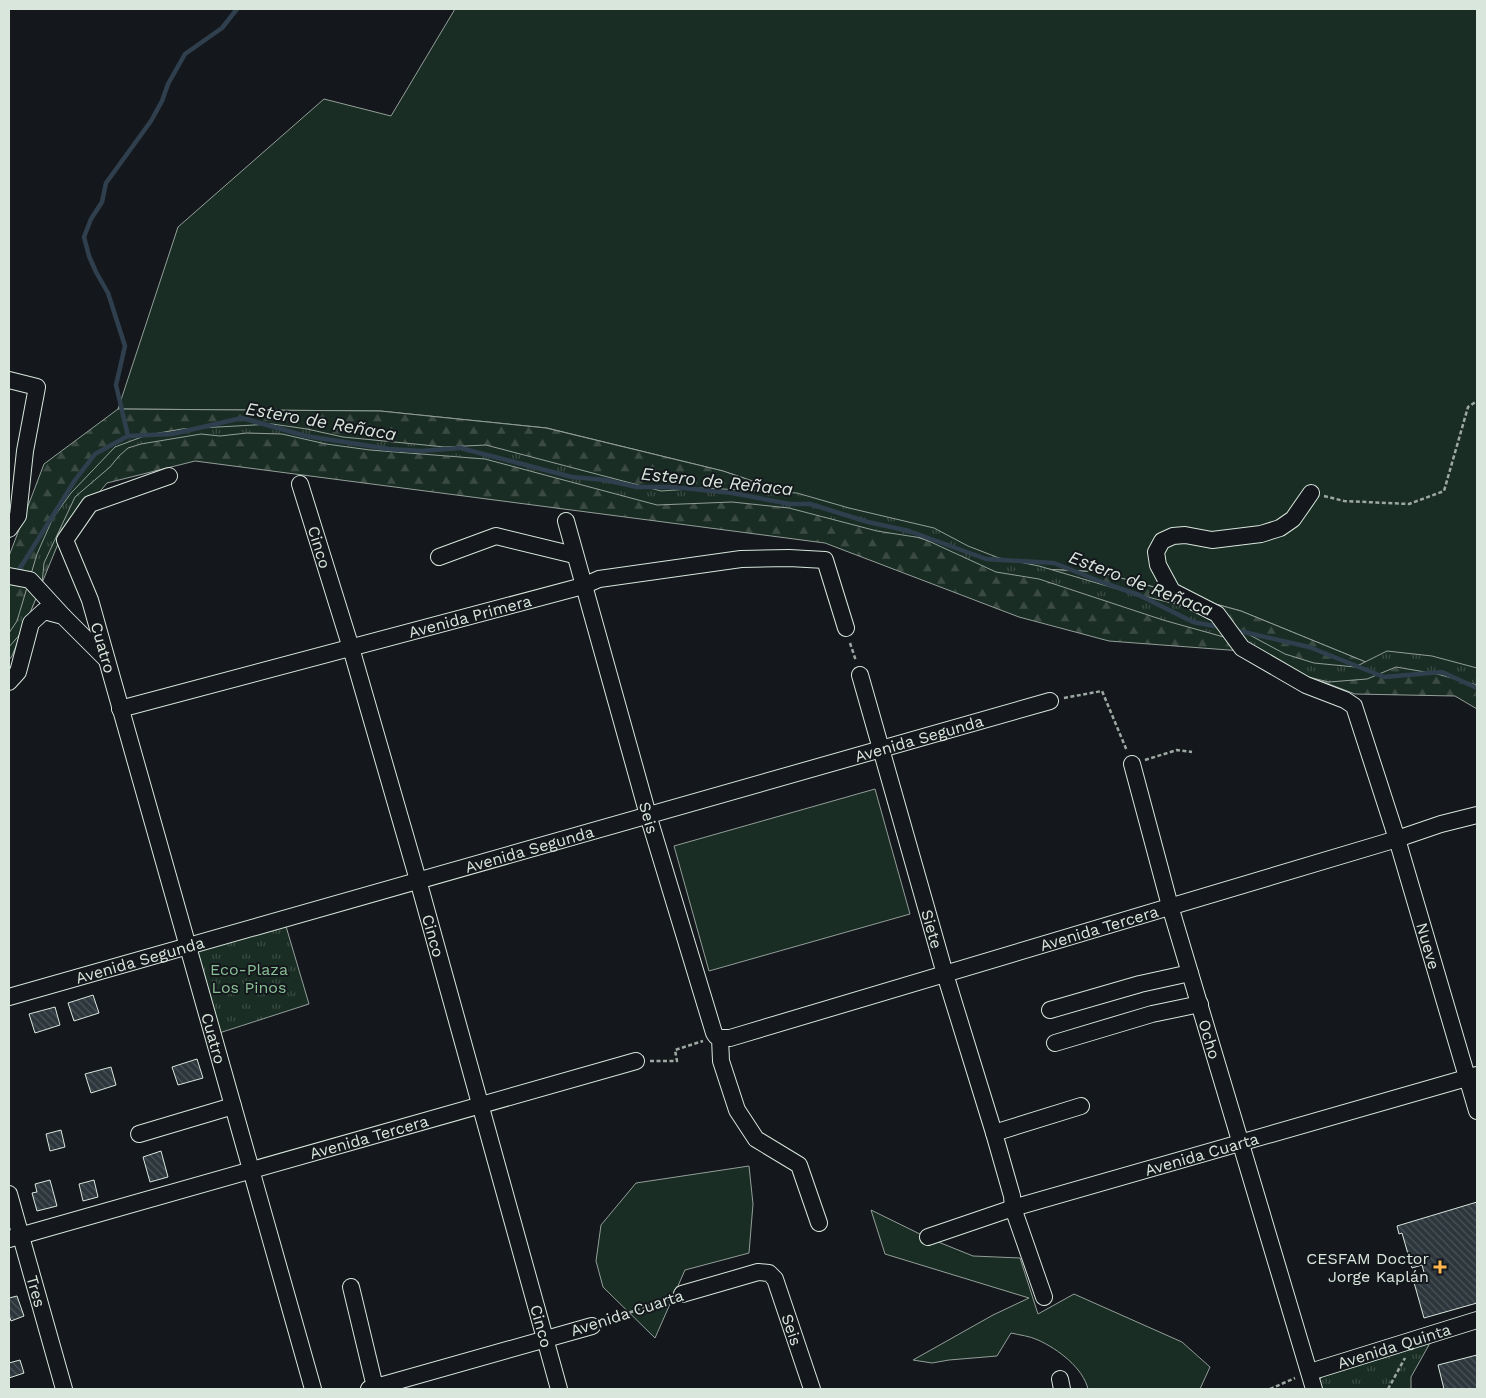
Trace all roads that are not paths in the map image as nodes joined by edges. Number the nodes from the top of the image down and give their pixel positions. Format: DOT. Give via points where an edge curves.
graph roads {
  1 [pos="9,380"];
  2 [pos="169,476"];
  3 [pos="300,484"];
  4 [pos="1311,493"];
  5 [pos="566,521"];
  6 [pos="9,529"];
  7 [pos="574,555"];
  8 [pos="439,557"];
  9 [pos="9,576"];
  10 [pos="583,586"];
  11 [pos="63,616"];
  12 [pos="846,628"];
  13 [pos="351,648"];
  14 [pos="107,660"];
  15 [pos="860,675"];
  16 [pos="9,682"];
  17 [pos="1050,700"];
  18 [pos="120,709"];
  19 [pos="881,749"];
  20 [pos="1132,764"];
  21 [pos="648,815"];
  22 [pos="1477,815"];
  23 [pos="1397,839"];
  24 [pos="418,880"];
  25 [pos="1170,906"];
  26 [pos="188,946"];
  27 [pos="1190,973"];
  28 [pos="945,974"];
  29 [pos="9,997"];
  30 [pos="1200,1004"];
  31 [pos="1050,1010"];
  32 [pos="718,1037"];
  33 [pos="1055,1043"];
  34 [pos="636,1061"];
  35 [pos="1472,1076"];
  36 [pos="482,1105"];
  37 [pos="233,1106"];
  38 [pos="1081,1106"];
  39 [pos="1477,1111"];
  40 [pos="994,1133"];
  41 [pos="139,1134"];
  42 [pos="1242,1144"];
  43 [pos="251,1171"];
  44 [pos="9,1194"];
  45 [pos="1013,1208"];
  46 [pos="819,1222"];
  47 [pos="928,1237"];
  48 [pos="15,1238"];
  49 [pos="769,1273"];
  50 [pos="351,1287"];
  51 [pos="682,1294"];
  52 [pos="1044,1297"];
  53 [pos="1477,1320"];
  54 [pos="592,1326"];
  55 [pos="544,1339"];
  56 [pos="1310,1372"];
  57 [pos="372,1388"];
  58 [pos="64,1389"];
  59 [pos="313,1389"];
  60 [pos="559,1389"];
  61 [pos="812,1389"];
  62 [pos="1314,1389"];
  1 -- 6 [label="street" via="37,387 25,451 18,516"];
  2 -- 14 [label="street, Cuatro" via="90,504 65,540 90,600"];
  3 -- 13 [label="street, Cinco"];
  4 -- 23 [label="street, Nueve" via="1293,519 1280,528 1261,534 1212,540 1185,535 1162,541 1156,552 1158,565 1172,591 1217,614 1242,648 1306,686 1354,706"];
  5 -- 7 [label="street, Seis"];
  7 -- 8 [label="street" via="496,536"];
  7 -- 10 [label="street, Seis"];
  9 -- 11 [label="street" via="30,580"];
  10 -- 12 [label="street, Avenida Primera" via="599,579 741,559 825,560"];
  10 -- 13 [label="street, Avenida Primera"];
  10 -- 21 [label="street, Seis"];
  11 -- 14 [label="street"];
  11 -- 16 [label="street" via="44,611 31,623 18,672"];
  13 -- 18 [label="street, Avenida Primera"];
  13 -- 24 [label="street, Cinco"];
  14 -- 18 [label="street, Cuatro"];
  15 -- 19 [label="street, Siete"];
  17 -- 19 [label="street, Avenida Segunda"];
  18 -- 26 [label="street, Cuatro"];
  19 -- 21 [label="street, Avenida Segunda"];
  19 -- 28 [label="street, Siete"];
  20 -- 25 [label="street, Ocho"];
  21 -- 24 [label="street, Avenida Segunda"];
  21 -- 32 [label="street, Seis"];
  22 -- 23 [label="street, Avenida Tercera"];
  23 -- 25 [label="street, Avenida Tercera"];
  23 -- 35 [label="street, Nueve"];
  24 -- 26 [label="street, Avenida Segunda"];
  24 -- 36 [label="street, Cinco"];
  25 -- 27 [label="street, Ocho"];
  25 -- 28 [label="street, Avenida Tercera"];
  26 -- 29 [label="street, Avenida Segunda"];
  26 -- 37 [label="street, Cuatro"];
  27 -- 30 [label="street, Ocho"];
  27 -- 31 [label="street"];
  28 -- 32 [label="street, Avenida Tercera" via="730,1038"];
  28 -- 40 [label="street, Siete"];
  30 -- 33 [label="street" via="1152,1014"];
  30 -- 42 [label="street, Ocho"];
  32 -- 46 [label="street, Seis" via="721,1061 737,1110 756,1139 799,1165"];
  34 -- 36 [label="street, Avenida Tercera"];
  35 -- 39 [label="street, Nueve"];
  35 -- 42 [label="street, Avenida Cuarta"];
  36 -- 43 [label="street, Avenida Tercera"];
  36 -- 55 [label="street, Cinco"];
  37 -- 41 [label="street"];
  37 -- 43 [label="street, Cuatro"];
  38 -- 40 [label="street"];
  40 -- 45 [label="street, Siete"];
  42 -- 45 [label="street, Avenida Cuarta"];
  42 -- 56 [label="street, Ocho"];
  43 -- 48 [label="street, Avenida Tercera"];
  43 -- 59 [label="street, Cuatro"];
  44 -- 48 [label="street, Tres"];
  45 -- 47 [label="street, Avenida Cuarta"];
  45 -- 52 [label="street, Siete"];
  48 -- 58 [label="street, Tres"];
  49 -- 51 [label="street, Avenida Cuarta" via="758,1272"];
  49 -- 61 [label="street, Seis" via="775,1279"];
  50 -- 57 [label="street"];
  53 -- 56 [label="street, Avenida Quinta"];
  54 -- 55 [label="street, Avenida Cuarta"];
  55 -- 57 [label="street, Avenida Cuarta"];
  55 -- 60 [label="street, Cinco"];
  56 -- 62 [label="street, Ocho"];
}
